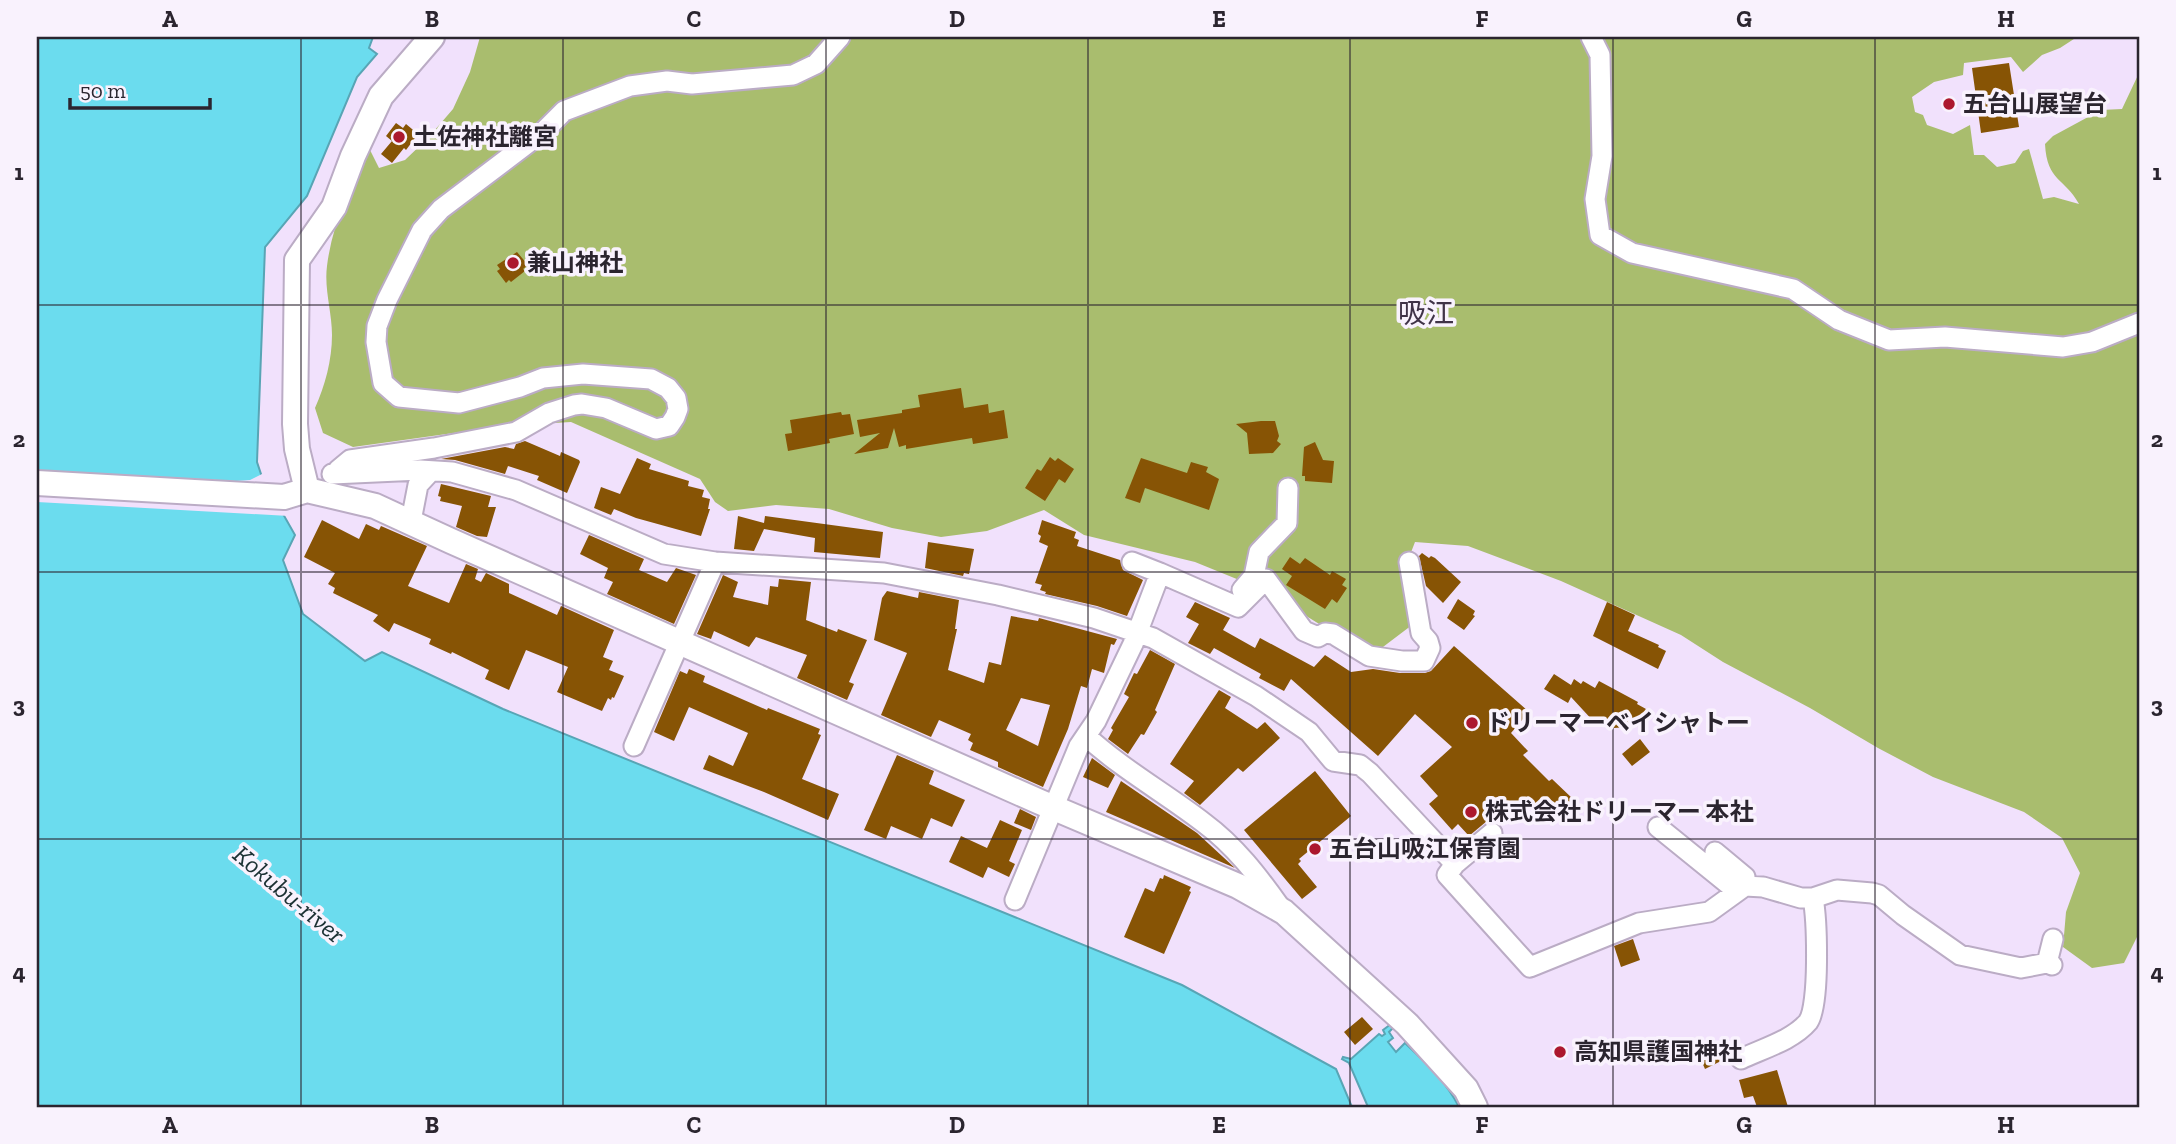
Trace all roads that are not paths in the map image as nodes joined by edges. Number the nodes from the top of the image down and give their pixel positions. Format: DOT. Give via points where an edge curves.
graph roads {
  1 [pos="432,37"];
  2 [pos="840,37"];
  3 [pos="1591,37"];
  4 [pos="2139,323"];
  5 [pos="431,471"];
  6 [pos="332,474"];
  7 [pos="37,483"];
  8 [pos="1288,488"];
  9 [pos="307,490"];
  10 [pos="411,521"];
  11 [pos="715,562"];
  12 [pos="1132,562"];
  13 [pos="1409,562"];
  14 [pos="1160,573"];
  15 [pos="1230,604"];
  16 [pos="1138,632"];
  17 [pos="680,642"];
  18 [pos="1086,736"];
  19 [pos="634,746"];
  20 [pos="1053,808"];
  21 [pos="1658,827"];
  22 [pos="1492,833"];
  23 [pos="1716,852"];
  24 [pos="1455,864"];
  25 [pos="1741,889"];
  26 [pos="1813,898"];
  27 [pos="1015,900"];
  28 [pos="1284,912"];
  29 [pos="2053,939"];
  30 [pos="1741,1059"];
  31 [pos="1475,1107"];
  1 -- 9 [label="street" via="381,96 334,207 297,260 295,424"];
  2 -- 6 [label="street" via="824,57 793,75 630,86 564,111 441,209 422,230 387,300 376,342 383,383 399,397 459,403 542,377 583,374 651,379 676,398 678,409 669,426 656,429 606,408 574,405 516,432 350,460"];
  3 -- 4 [label="street" via="1600,55 1602,156 1595,200 1600,235 1632,253 1793,289 1839,320 1889,340 1945,337 2063,347 2092,342"];
  5 -- 6 [label="street"];
  5 -- 10 [label="street" via="418,485"];
  5 -- 11 [label="street" via="474,477 516,490 664,554"];
  6 -- 9 [label="street"];
  7 -- 9 [label="street" via="284,497"];
  8 -- 15 [label="street" via="1287,523 1259,552 1254,576"];
  9 -- 10 [label="street" via="375,506"];
  10 -- 17 [label="street"];
  11 -- 16 [label="street" via="884,573 1041,605"];
  11 -- 17 [label="street"];
  12 -- 14 [label="street"];
  13 -- 15 [label="street" via="1421,633 1430,648 1424,661 1369,656 1333,634 1313,636 1304,631 1266,579 1238,607"];
  14 -- 15 [label="street"];
  14 -- 16 [label="street"];
  16 -- 18 [label="street"];
  16 -- 24 [label="street" via="1278,709 1309,732 1333,761 1360,765"];
  17 -- 19 [label="street"];
  17 -- 20 [label="street"];
  18 -- 20 [label="street"];
  18 -- 28 [label="street" via="1218,834 1254,871"];
  20 -- 27 [label="street"];
  20 -- 28 [label="street" via="1238,886"];
  21 -- 25 [label="street"];
  22 -- 24 [label="street"];
  23 -- 25 [label="street" via="1745,877"];
  24 -- 25 [label="street" via="1447,874 1530,968 1639,923 1709,912"];
  25 -- 26 [label="street" via="1763,887"];
  26 -- 29 [label="street" via="1837,890 1879,895 1960,955 2021,968 2050,964"];
  26 -- 30 [label="street" via="1815,999 1809,1020 1796,1032"];
  28 -- 31 [label="street" via="1407,1024 1466,1089"];
}
